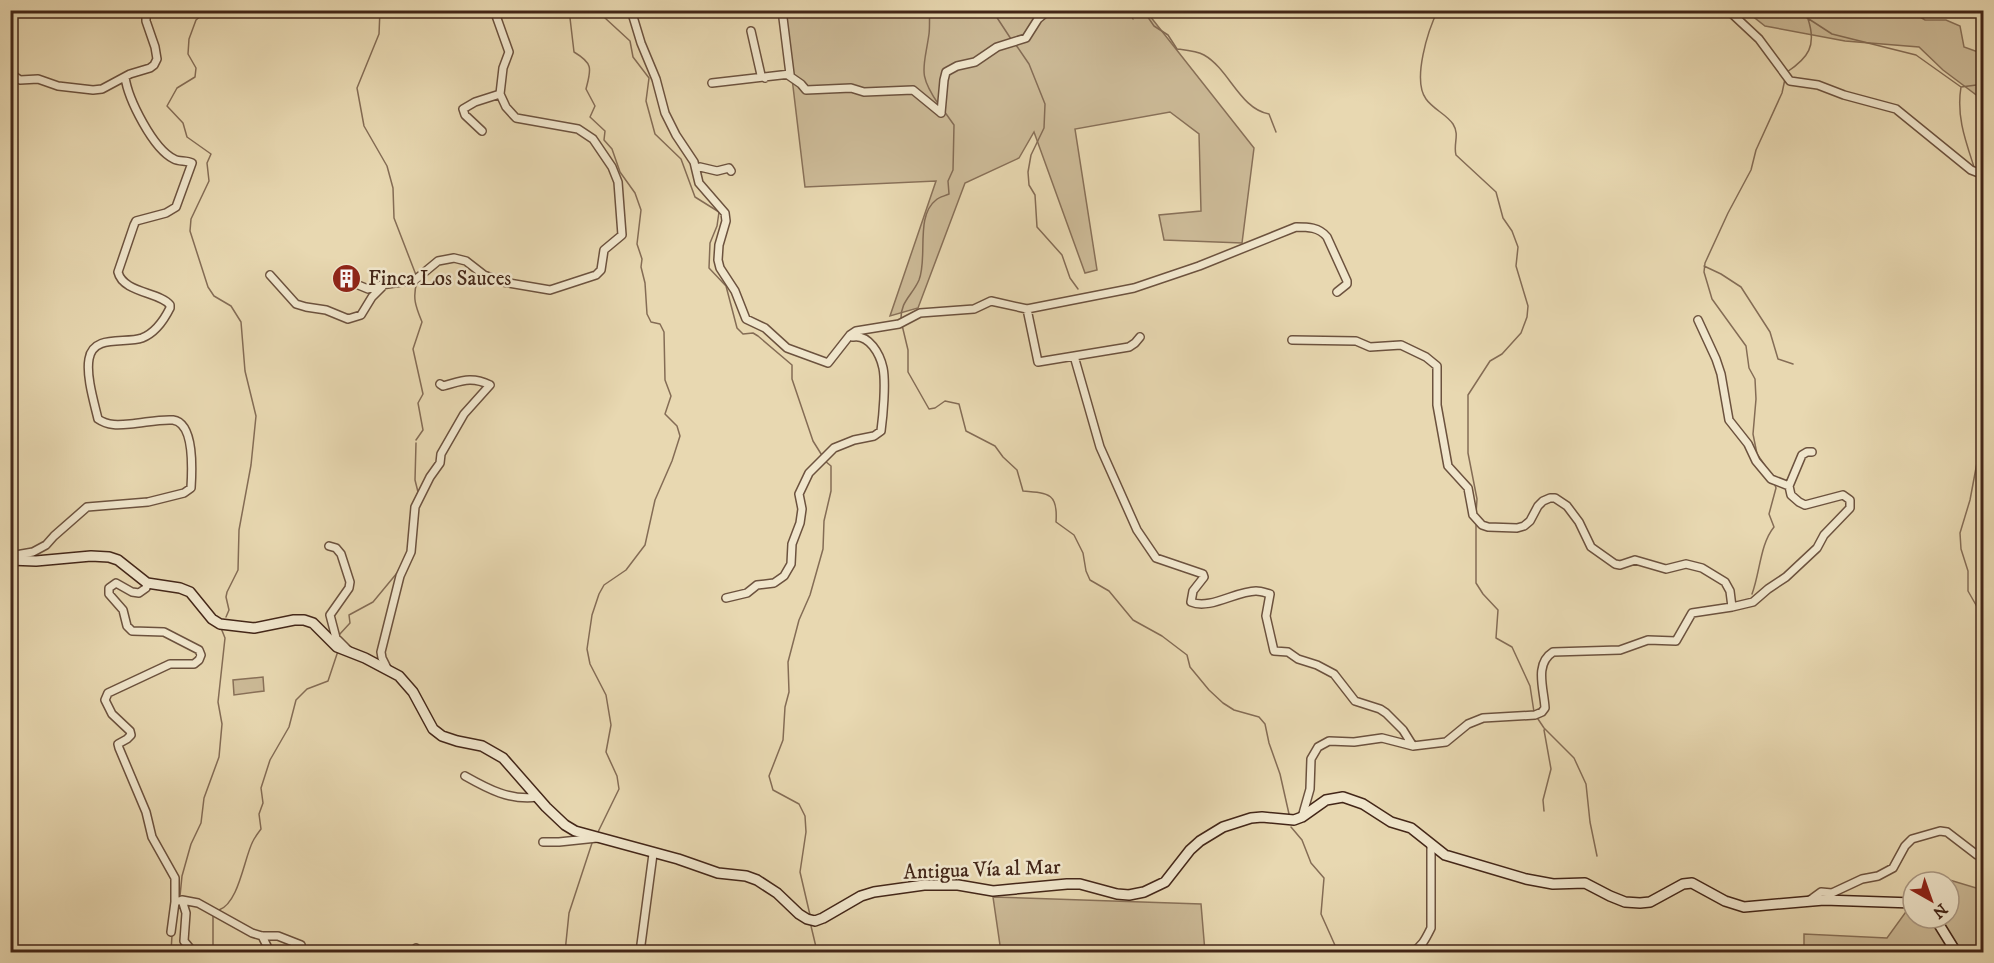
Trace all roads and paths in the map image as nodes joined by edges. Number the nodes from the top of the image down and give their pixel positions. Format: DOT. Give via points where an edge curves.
graph roads {
  1 [pos="149,10"];
  2 [pos="494,10"];
  3 [pos="632,10"];
  4 [pos="782,10"];
  5 [pos="1050,10"];
  6 [pos="1728,10"];
  7 [pos="751,31"];
  8 [pos="10,73"];
  9 [pos="788,75"];
  10 [pos="125,76"];
  11 [pos="765,78"];
  12 [pos="712,83"];
  13 [pos="500,94"];
  14 [pos="482,131"];
  15 [pos="696,168"];
  16 [pos="731,171"];
  17 [pos="1983,175"];
  18 [pos="270,274"];
  19 [pos="351,282"];
  20 [pos="386,284"];
  21 [pos="1337,292"];
  22 [pos="1027,309"];
  23 [pos="1698,320"];
  24 [pos="1140,336"];
  25 [pos="848,338"];
  26 [pos="1292,340"];
  27 [pos="1074,356"];
  28 [pos="440,384"];
  29 [pos="1812,452"];
  30 [pos="1789,486"];
  31 [pos="329,546"];
  32 [pos="10,558"];
  33 [pos="147,583"];
  34 [pos="726,598"];
  35 [pos="1732,607"];
  36 [pos="350,652"];
  37 [pos="388,670"];
  38 [pos="1413,746"];
  39 [pos="465,776"];
  40 [pos="538,797"];
  41 [pos="1302,817"];
  42 [pos="598,838"];
  43 [pos="543,842"];
  44 [pos="1431,845"];
  45 [pos="1983,853"];
  46 [pos="653,854"];
  47 [pos="1810,900"];
  48 [pos="179,901"];
  49 [pos="1901,903"];
  50 [pos="1942,930"];
  51 [pos="171,932"];
  52 [pos="262,936"];
  53 [pos="301,945"];
  54 [pos="193,952"];
  55 [pos="270,952"];
  56 [pos="640,952"];
  57 [pos="1412,952"];
  58 [pos="1956,952"];
  1 -- 10 [label="street" via="145,18 156,62"];
  2 -- 13 [label="street" via="509,52"];
  3 -- 15 [label="street" via="663,107"];
  4 -- 9 [label="street" via="791,72"];
  5 -- 9 [label="street" via="1038,19 1026,38 997,47 975,62 946,72 941,113 913,90 806,90"];
  6 -- 17 [label="street" via="1759,39 1790,81 1818,85 1896,109 1971,170"];
  7 -- 11 [label="street"];
  8 -- 10 [label="street" via="20,80 93,90"];
  9 -- 11 [label="street"];
  10 -- 32 [label="street" via="135,111 159,144 176,160 192,163 176,207 136,221 118,272 125,282 166,300 170,308 157,328 145,337 95,347 89,372 101,421 119,425 174,420 182,425 190,449 191,488 148,502 87,507 46,545"];
  11 -- 12 [label="street"];
  13 -- 14 [label="street" via="463,109"];
  13 -- 20 [label="street" via="516,118 584,131 612,167 620,190 623,230 620,238 604,250 601,270 592,277 550,290 503,282 454,258 438,261 415,280"];
  15 -- 16 [label="street"];
  15 -- 25 [label="street" via="702,189 725,213 718,260 746,319 765,328 787,348 824,363"];
  18 -- 20 [label="street" via="296,304 348,319 361,315"];
  19 -- 20 [label="street" via="368,289"];
  21 -- 22 [label="street" via="1347,281 1327,237 1322,231 1296,227 1134,288"];
  22 -- 25 [label="street" via="992,301 974,309 920,313 899,324 856,331"];
  22 -- 27 [label="street" via="1037,361"];
  23 -- 30 [label="street" via="1716,359 1729,420 1771,479"];
  24 -- 27 [label="street" via="1129,346"];
  25 -- 34 [label="street" via="865,337 882,366 881,431 834,448 809,473 799,494 800,522 792,544 791,564 784,576"];
  26 -- 35 [label="street" via="1356,341 1370,347 1401,345 1437,366 1437,405 1448,466 1468,488 1473,515 1482,525 1524,526 1543,501 1555,498 1579,522 1591,547 1614,564 1635,561 1666,569 1686,564 1702,568 1725,582"];
  27 -- 38 [label="street" via="1100,447 1137,530 1156,558 1203,574 1191,602 1222,600 1257,591 1270,594 1267,620 1274,651 1288,651 1334,674 1355,701 1386,713"];
  28 -- 37 [label="street" via="465,379 490,385 464,414 415,507 411,552 400,576 382,646"];
  29 -- 30 [label="street" via="1802,455"];
  30 -- 35 [label="street" via="1791,495 1802,504 1843,495 1850,500 1850,508 1786,577 1754,601"];
  31 -- 36 [label="street" via="340,554 350,582 350,588 330,615 336,638"];
  32 -- 33 [label="main road, Antigua Vía al Mar" via="36,561 110,557"];
  33 -- 36 [label="main road, Antigua Vía al Mar" via="190,592 220,624 254,628 304,620 314,623 337,647"];
  33 -- 48 [label="street" via="139,593 116,583 109,588 109,594 123,609 127,626 132,631 170,634 199,650 200,660 164,666 108,693 105,700 112,714 130,731 127,740 118,744 152,837 175,878"];
  35 -- 38 [label="street" via="1692,613 1674,642 1648,640 1620,650 1553,652 1542,663 1542,712 1483,718 1468,724 1446,742"];
  36 -- 37 [label="main road, Antigua Vía al Mar"];
  37 -- 40 [label="main road, Antigua Vía al Mar" via="413,692 433,729 442,736 495,752"];
  38 -- 41 [label="street" via="1379,738 1323,744 1311,759 1310,789"];
  39 -- 40 [label="street" via="495,792 525,799"];
  40 -- 42 [label="main road, Antigua Vía al Mar" via="565,825"];
  41 -- 44 [label="main road" via="1326,800 1343,797 1411,828"];
  41 -- 46 [label="main road, Antigua Vía al Mar" via="1251,818 1230,824 1200,841 1165,882 1144,892 1129,895 1080,884 993,891 924,885 861,896 815,921 799,914 757,880"];
  42 -- 43 [label="street"];
  42 -- 46 [label="main road, Antigua Vía al Mar"];
  44 -- 47 [label="main road" via="1445,855 1544,884 1585,883 1625,902 1650,902 1692,883 1744,907"];
  44 -- 57 [label="street" via="1431,928 1426,940"];
  45 -- 47 [label="street" via="1977,855 1940,831 1912,839 1893,868 1878,876 1832,893 1821,892"];
  46 -- 56 [label="street"];
  47 -- 49 [label="main road"];
  48 -- 51 [label="street"];
  48 -- 52 [label="street" via="198,903"];
  48 -- 54 [label="street" via="186,913 184,941"];
  50 -- 58 [label="main road"];
  52 -- 53 [label="street" via="278,936"];
  52 -- 55 [label="street"];
}
